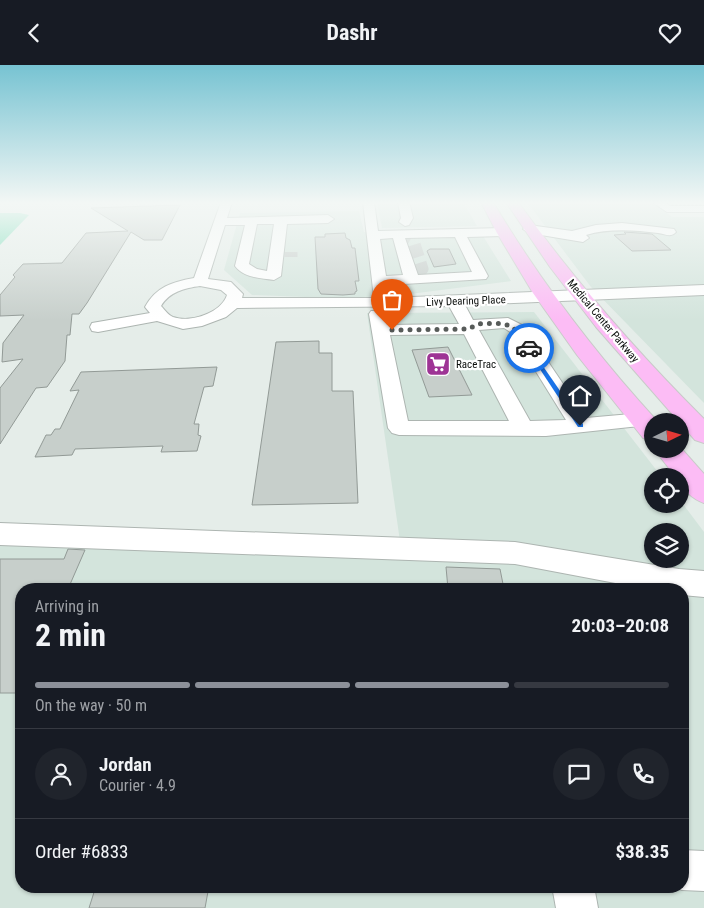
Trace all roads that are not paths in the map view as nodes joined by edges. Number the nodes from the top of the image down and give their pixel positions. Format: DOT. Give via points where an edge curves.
graph roads {
  1 [pos="213,241"];
  2 [pos="248,241"];
  3 [pos="374,241"];
  4 [pos="400,241"];
  5 [pos="463,241"];
  6 [pos="509,241"];
  7 [pos="538,241"];
  8 [pos="278,244"];
  9 [pos="275,267"];
  10 [pos="412,280"];
  11 [pos="378,281"];
  12 [pos="200,282"];
  13 [pos="704,290"];
  14 [pos="580,295"];
  15 [pos="547,298"];
  16 [pos="455,301"];
  17 [pos="234,303"];
  18 [pos="378,303"];
  19 [pos="156,311"];
  20 [pos="101,321"];
  21 [pos="470,329"];
  22 [pos="379,330"];
  23 [pos="644,422"];
  24 [pos="580,426"];
  25 [pos="644,426"];
  26 [pos="523,427"];
  27 [pos="704,434"];
  28 [pos="675,458"];
  29 [pos="704,492"];
  30 [pos="0,534"];
  31 [pos="704,584"];
  32 [pos="689,870"];
  33 [pos="704,871"];
  34 [pos="574,893"];
  35 [pos="577,908"];
  1 -- 12 [label="street"];
  2 -- 9 [label="street" via="242,267 254,273 274,276"];
  3 -- 11 [label="street"];
  4 -- 10 [label="street"];
  5 -- 10 [label="street" via="482,276"];
  6 -- 15 [label="main road"];
  7 -- 14 [label="main road, Medical Center Parkway"];
  8 -- 9 [label="street"];
  8 -- 9 [label="street" via="291,248 290,256 286,265"];
  10 -- 11 [label="street"];
  11 -- 18 [label="street"];
  12 -- 17 [label="street" via="230,288 235,293"];
  12 -- 19 [label="street" via="173,287 163,293"];
  13 -- 14 [label="street"];
  14 -- 15 [label="street, Livy Dearing Place"];
  14 -- 27 [label="main road, Medical Center Parkway" via="606,328"];
  15 -- 16 [label="street, Livy Dearing Place"];
  15 -- 23 [label="main road"];
  16 -- 18 [label="street, Livy Dearing Place"];
  16 -- 21 [label="street"];
  17 -- 18 [label="street, Livy Dearing Place"];
  17 -- 19 [label="street" via="226,312 204,321 176,322"];
  18 -- 22 [label="street"];
  19 -- 20 [label="street"];
  21 -- 22 [label="street"];
  21 -- 24 [label="street" via="476,324 508,323 518,330"];
  21 -- 26 [label="street"];
  22 -- 26 [label="street" via="399,428"];
  24 -- 25 [label="street"];
  24 -- 26 [label="street"];
  28 -- 29 [label="main road"];
  30 -- 31 [label="street" via="515,553"];
  32 -- 33 [label="street"];
  34 -- 35 [label="street"];
}
